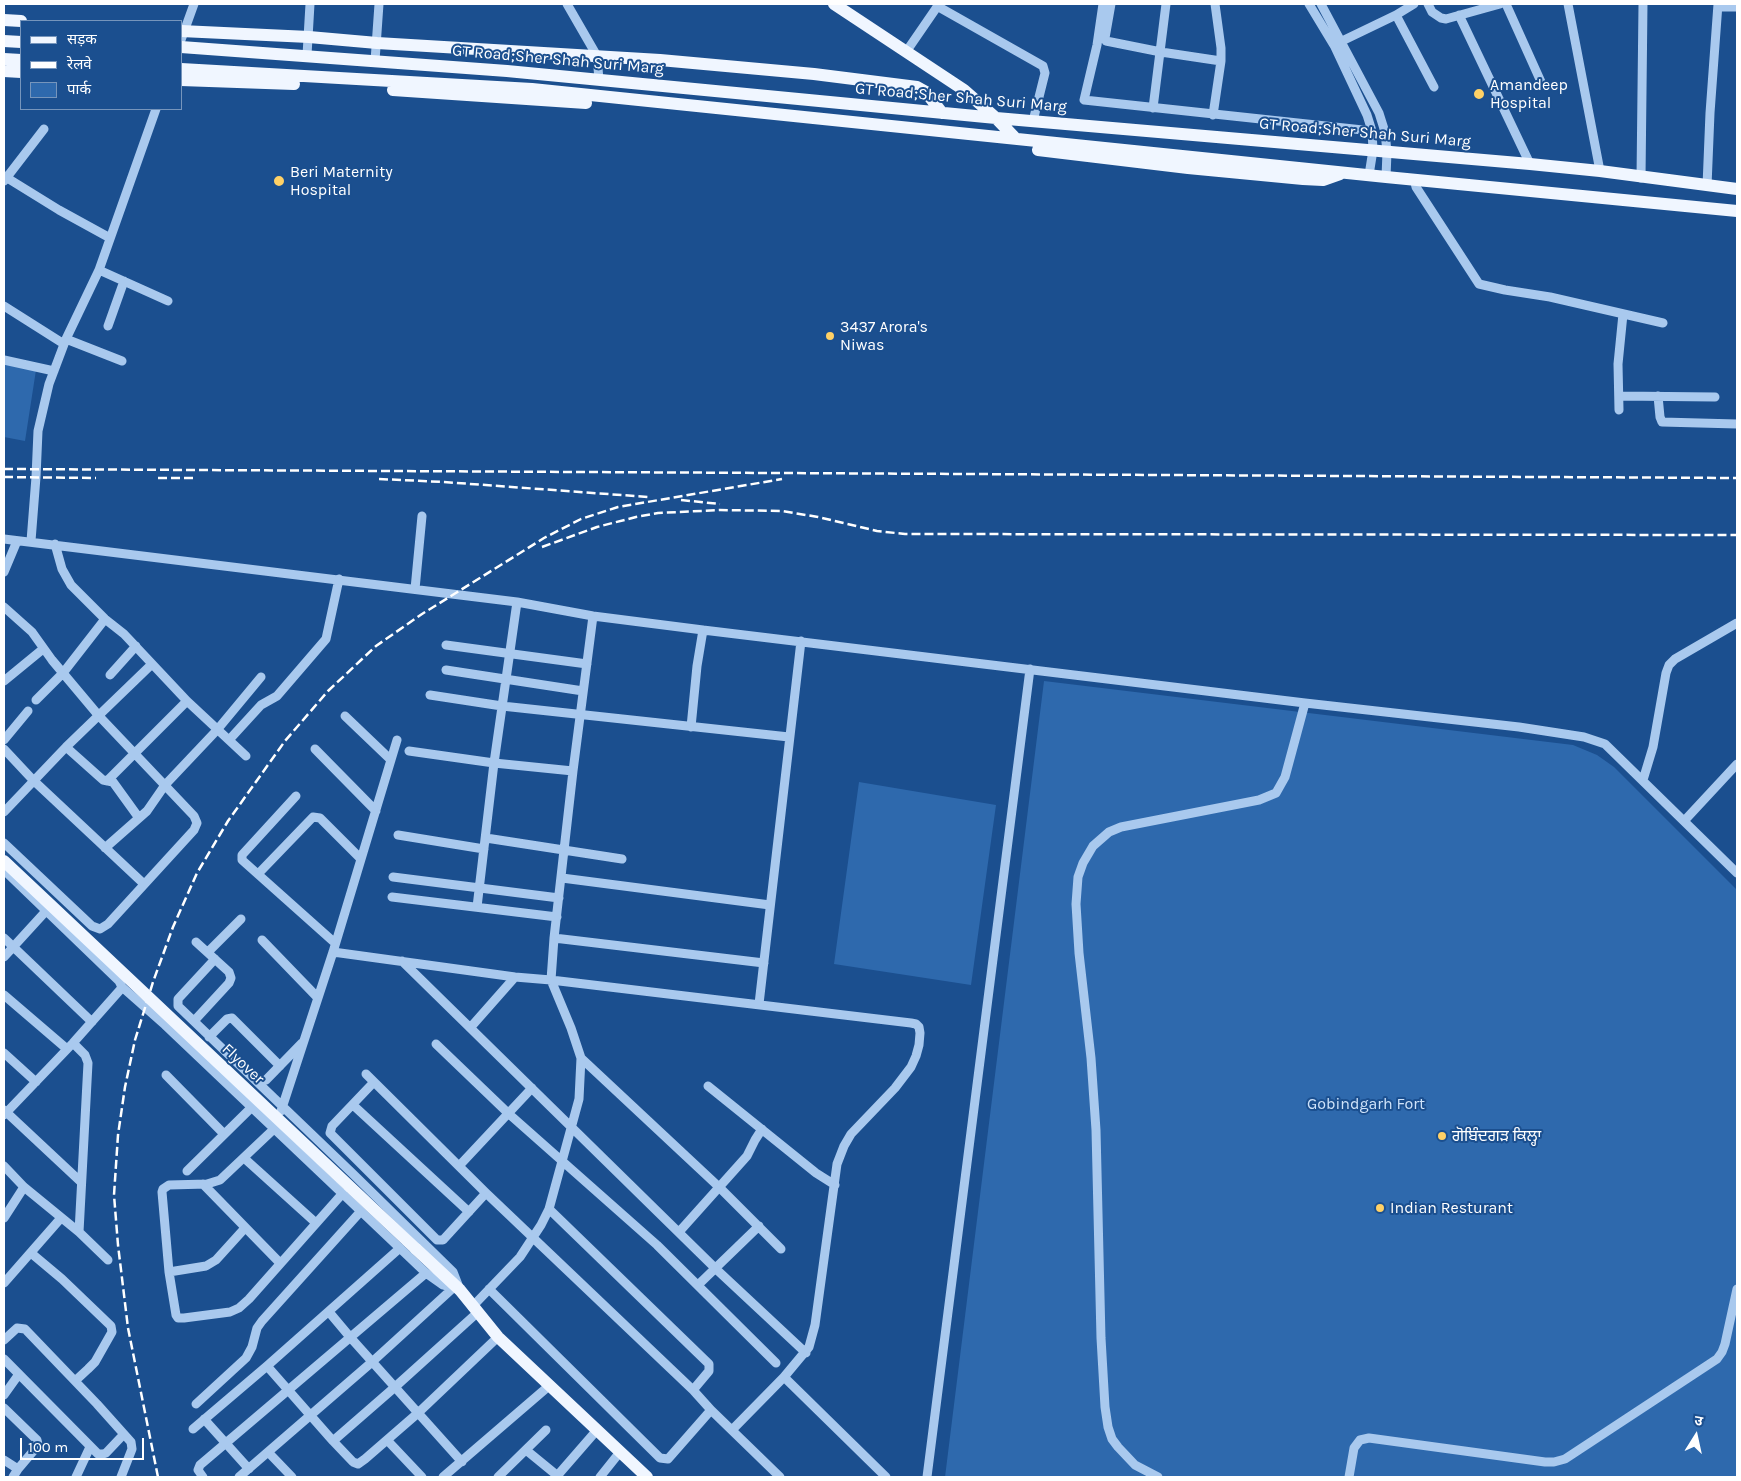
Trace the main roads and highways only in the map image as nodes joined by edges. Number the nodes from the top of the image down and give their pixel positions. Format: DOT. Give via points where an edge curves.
graph roads {
  1 [pos="834,4"];
  2 [pos="4,20"];
  3 [pos="20,21"];
  4 [pos="182,34"];
  5 [pos="4,41"];
  6 [pos="20,42"];
  7 [pos="182,47"];
  8 [pos="4,59"];
  9 [pos="20,60"];
  10 [pos="182,69"];
  11 [pos="4,71"];
  12 [pos="20,72"];
  13 [pos="182,80"];
  14 [pos="942,113"];
  15 [pos="996,118"];
  16 [pos="1016,139"];
  17 [pos="1344,172"];
  18 [pos="1737,189"];
  19 [pos="1737,210"];
  20 [pos="4,861"];
  21 [pos="647,1477"];
  1 -- 15 [label="main road" via="964,90"];
  2 -- 3 [label="main road"];
  4 -- 14 [label="main road" via="309,37 814,74 917,87 926,92"];
  5 -- 6 [label="main road"];
  7 -- 14 [label="main road, GT Road;Sher Shah Suri Marg" via="599,80"];
  8 -- 9 [label="main road"];
  10 -- 16 [label="main road, GT Road;Sher Shah Suri Marg" via="532,89"];
  11 -- 12 [label="main road"];
  13 -- 17 [label="main road" via="329,85 588,103 1303,179 1323,180"];
  14 -- 15 [label="main road, GT Road;Sher Shah Suri Marg"];
  15 -- 16 [label="main road"];
  15 -- 18 [label="main road, GT Road;Sher Shah Suri Marg" via="1530,164"];
  16 -- 17 [label="main road, GT Road;Sher Shah Suri Marg"];
  17 -- 19 [label="main road, GT Road;Sher Shah Suri Marg"];
  20 -- 21 [label="main road, Flyover, bridge" via="416,1248 498,1337"];
}
